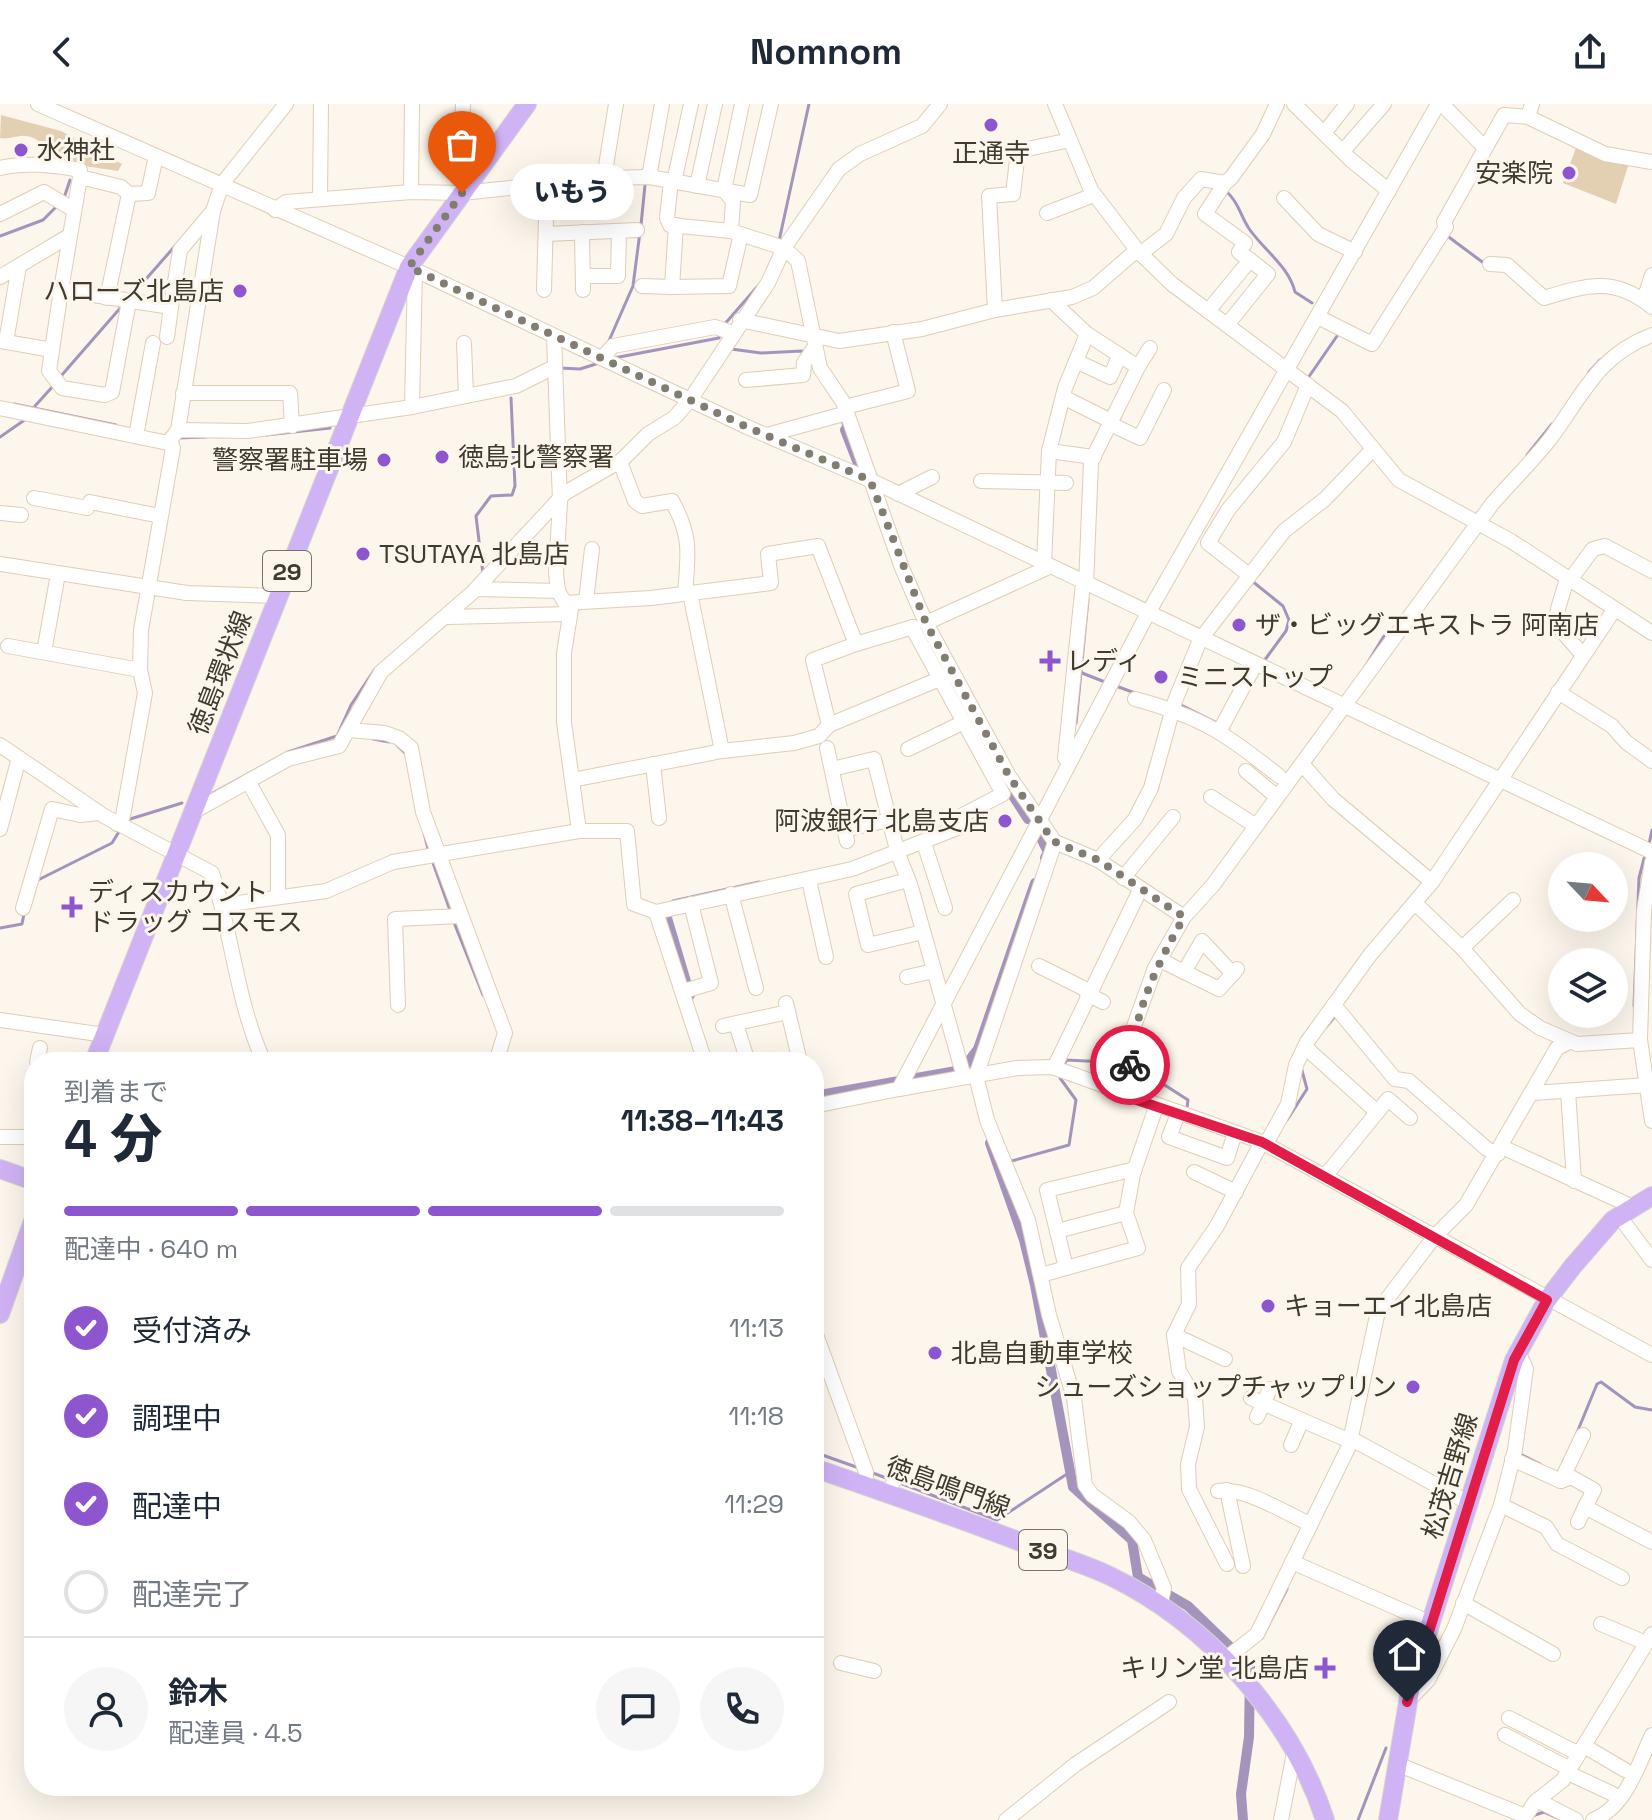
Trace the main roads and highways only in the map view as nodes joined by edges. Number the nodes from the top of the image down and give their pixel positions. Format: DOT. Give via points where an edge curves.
graph roads {
  1 [pos="527,104"];
  2 [pos="98,1052"];
  3 [pos="0,1169"];
  4 [pos="24,1177"];
  5 [pos="1652,1196"];
  6 [pos="24,1246"];
  7 [pos="0,1314"];
  8 [pos="824,1471"];
  9 [pos="1325,1820"];
  10 [pos="1388,1820"];
  1 -- 2 [label="main road, 徳島環状線 / 29" via="412,268"];
  3 -- 4 [label="main road"];
  5 -- 10 [label="main road, 松茂吉野線" via="1626,1212 1547,1300 1518,1351 1407,1702"];
  6 -- 7 [label="main road"];
  8 -- 9 [label="main road, 徳島鳴門線 / 39" via="1109,1576 1160,1606 1250,1689 1294,1753"];
}
